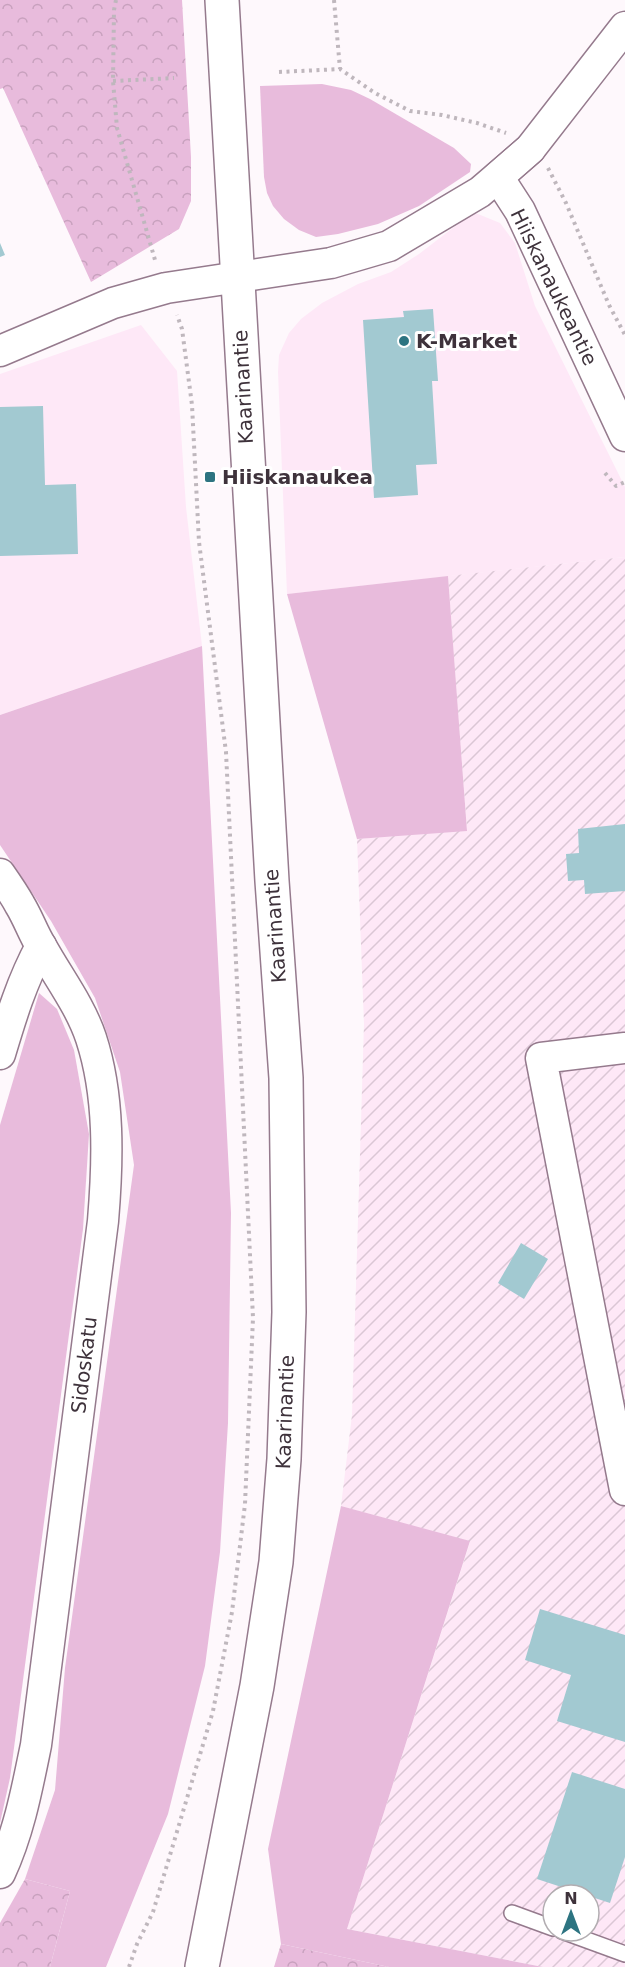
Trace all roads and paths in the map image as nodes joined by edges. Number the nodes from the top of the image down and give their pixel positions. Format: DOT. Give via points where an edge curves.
graph roads {
  1 [pos="116,0"];
  2 [pos="222,0"];
  3 [pos="334,0"];
  4 [pos="625,27"];
  5 [pos="340,69"];
  6 [pos="279,72"];
  7 [pos="174,78"];
  8 [pos="113,81"];
  9 [pos="530,149"];
  10 [pos="237,278"];
  11 [pos="166,288"];
  12 [pos="625,335"];
  13 [pos="0,351"];
  14 [pos="625,436"];
  15 [pos="605,473"];
  16 [pos="625,482"];
  17 [pos="0,874"];
  18 [pos="41,946"];
  19 [pos="625,1048"];
  20 [pos="0,1054"];
  21 [pos="625,1490"];
  22 [pos="225,1849"];
  23 [pos="0,1874"];
  24 [pos="512,1913"];
  25 [pos="541,1924"];
  26 [pos="595,1943"];
  27 [pos="625,1954"];
  28 [pos="129,1967"];
  29 [pos="184,1967"];
  30 [pos="202,1967"];
  1 -- 8 [label="path"];
  2 -- 10 [label="main road, Kaarinantie"];
  3 -- 5 [label="path"];
  4 -- 9 [label="street, Hiiskanaukeantie"];
  5 -- 6 [label="path"];
  5 -- 9 [label="path" via="410,111 477,123 507,134"];
  7 -- 8 [label="path"];
  8 -- 11 [label="path" via="117,128 150,247"];
  9 -- 10 [label="street, Hiiskanaukeantie" via="480,192 389,246 331,263"];
  9 -- 12 [label="path" via="550,170"];
  9 -- 14 [label="street, Hiiskanaukeantie" via="498,177 520,211"];
  10 -- 11 [label="street, Hiiskanaukeantie"];
  10 -- 22 [label="main road, Kaarinantie" via="286,1078 289,1312 276,1562"];
  11 -- 13 [label="street, Hiiskanaukeantie" via="113,303"];
  11 -- 28 [label="path" via="182,329 192,405 199,542 226,752 253,1318 245,1504 230,1623 213,1711 153,1912"];
  15 -- 16 [label="path" via="616,486"];
  17 -- 18 [label="street, Sidoskatu"];
  18 -- 20 [label="street" via="26,973"];
  18 -- 23 [label="street, Sidoskatu" via="72,995 91,1038 106,1127 106,1174 36,1745 26,1798"];
  19 -- 21 [label="street" via="541,1058"];
  22 -- 29 [label="main road, Kaarinantie"];
  22 -- 30 [label="main road, Kaarinantie"];
  24 -- 25 [label="lane"];
  26 -- 27 [label="lane"];
}
